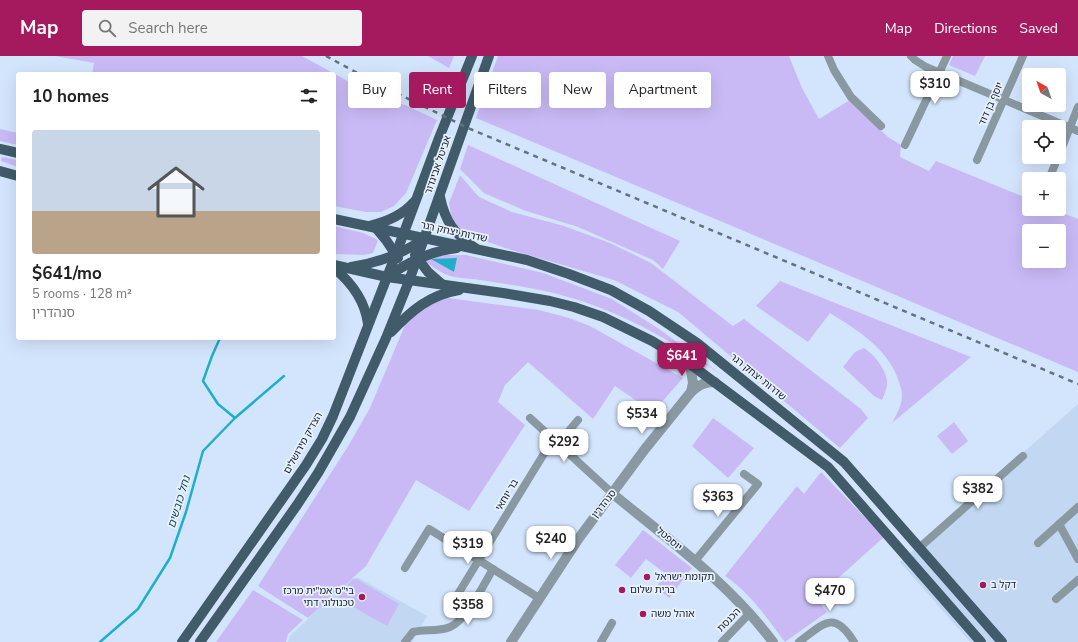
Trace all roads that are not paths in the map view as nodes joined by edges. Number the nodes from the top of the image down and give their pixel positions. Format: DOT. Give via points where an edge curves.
graph roads {
  1 [pos="472,56"];
  2 [pos="489,56"];
  3 [pos="828,56"];
  4 [pos="911,56"];
  5 [pos="946,56"];
  6 [pos="1023,56"];
  7 [pos="939,72"];
  8 [pos="1004,99"];
  9 [pos="1078,107"];
  10 [pos="880,126"];
  11 [pos="1074,129"];
  12 [pos="1066,143"];
  13 [pos="905,145"];
  14 [pos="0,149"];
  15 [pos="16,153"];
  16 [pos="977,160"];
  17 [pos="0,172"];
  18 [pos="16,176"];
  19 [pos="440,197"];
  20 [pos="417,198"];
  21 [pos="336,219"];
  22 [pos="372,227"];
  23 [pos="404,234"];
  24 [pos="425,238"];
  25 [pos="411,248"];
  26 [pos="466,248"];
  27 [pos="478,250"];
  28 [pos="396,254"];
  29 [pos="418,259"];
  30 [pos="336,266"];
  31 [pos="403,266"];
  32 [pos="336,268"];
  33 [pos="347,268"];
  34 [pos="387,277"];
  35 [pos="410,281"];
  36 [pos="443,285"];
  37 [pos="468,288"];
  38 [pos="368,326"];
  39 [pos="386,338"];
  40 [pos="690,364"];
  41 [pos="715,382"];
  42 [pos="691,392"];
  43 [pos="530,418"];
  44 [pos="578,420"];
  45 [pos="555,442"];
  46 [pos="1023,456"];
  47 [pos="744,474"];
  48 [pos="613,494"];
  49 [pos="1078,507"];
  50 [pos="1059,524"];
  51 [pos="1038,543"];
  52 [pos="919,548"];
  53 [pos="1078,559"];
  54 [pos="479,560"];
  55 [pos="695,561"];
  56 [pos="405,568"];
  57 [pos="493,569"];
  58 [pos="1078,580"];
  59 [pos="539,598"];
  60 [pos="1056,599"];
  61 [pos="450,607"];
  62 [pos="750,613"];
  63 [pos="612,624"];
  64 [pos="182,642"];
  65 [pos="200,642"];
  66 [pos="405,642"];
  67 [pos="511,642"];
  68 [pos="601,642"];
  69 [pos="722,642"];
  70 [pos="773,642"];
  71 [pos="799,642"];
  72 [pos="854,642"];
  73 [pos="981,642"];
  74 [pos="1002,642"];
  1 -- 20 [label="main road, אביטל אביגדור"];
  2 -- 19 [label="main road, אביטל אביגדור"];
  3 -- 10 [label="street" via="851,97"];
  4 -- 7 [label="street" via="926,67"];
  5 -- 7 [label="street"];
  6 -- 8 [label="street, יוסף בן דוד"];
  7 -- 8 [label="street"];
  7 -- 13 [label="street"];
  8 -- 11 [label="street"];
  8 -- 16 [label="street, יוסף בן דוד"];
  9 -- 11 [label="street"];
  11 -- 12 [label="street"];
  14 -- 15 [label="main road"];
  17 -- 18 [label="main road"];
  19 -- 24 [label="main road, אביטל אביגדור"];
  19 -- 27 [label="main road" via="450,225 460,237"];
  20 -- 22 [label="main road" via="398,216"];
  20 -- 23 [label="main road, אביטל אביגדור"];
  21 -- 22 [label="main road, שדרות יצחק רגר"];
  22 -- 23 [label="main road, שדרות יצחק רגר"];
  22 -- 28 [label="main road"];
  23 -- 24 [label="main road, שדרות יצחק רגר"];
  23 -- 25 [label="main road"];
  23 -- 28 [label="main road, הצדיק מירושלים"];
  24 -- 25 [label="main road"];
  24 -- 26 [label="main road, שדרות יצחק רגר"];
  24 -- 29 [label="main road, אביטל אביגדור"];
  25 -- 28 [label="main road"];
  25 -- 29 [label="main road"];
  26 -- 27 [label="main road, שדרות יצחק רגר"];
  26 -- 29 [label="main road" via="445,250"];
  27 -- 52 [label="main road, שדרות יצחק רגר" via="527,260 611,290 649,311 697,343 844,462"];
  28 -- 31 [label="main road"];
  28 -- 33 [label="main road" via="369,264"];
  28 -- 34 [label="main road, הצדיק מירושלים"];
  29 -- 31 [label="main road"];
  29 -- 35 [label="main road, אביטל אביגדור"];
  29 -- 36 [label="main road"];
  30 -- 33 [label="main road"];
  31 -- 34 [label="main road"];
  31 -- 35 [label="main road"];
  32 -- 38 [label="main road" via="359,296"];
  33 -- 34 [label="main road"];
  34 -- 35 [label="main road"];
  34 -- 38 [label="main road, הצדיק מירושלים"];
  35 -- 36 [label="main road"];
  35 -- 39 [label="main road"];
  36 -- 37 [label="main road"];
  37 -- 39 [label="main road" via="443,293 423,303"];
  37 -- 40 [label="main road" via="550,301 603,317 652,341"];
  38 -- 64 [label="main road, הצדיק מירושלים" via="333,416 318,445 285,498"];
  39 -- 65 [label="main road" via="350,417 318,473"];
  40 -- 41 [label="main road"];
  40 -- 42 [label="street" via="693,376"];
  41 -- 42 [label="street, סנהדרין" via="705,382"];
  41 -- 73 [label="main road" via="828,467"];
  42 -- 48 [label="street, סנהדרין"];
  43 -- 45 [label="street, יוספטל"];
  44 -- 45 [label="street"];
  45 -- 48 [label="street, יוספטל"];
  45 -- 54 [label="street, בר יוחאי"];
  46 -- 52 [label="street"];
  47 -- 55 [label="street" via="758,484"];
  48 -- 55 [label="street, יוספטל"];
  48 -- 59 [label="street, סנהדרין" via="579,538"];
  49 -- 50 [label="street"];
  50 -- 51 [label="street"];
  50 -- 53 [label="street"];
  52 -- 74 [label="main road, שדרות יצחק רגר"];
  54 -- 56 [label="street" via="429,529"];
  54 -- 57 [label="street"];
  54 -- 61 [label="street, בר יוחאי"];
  55 -- 62 [label="street, יוספטל"];
  57 -- 59 [label="street"];
  57 -- 66 [label="street" via="465,616 456,624 438,630 413,632"];
  58 -- 60 [label="street"];
  59 -- 67 [label="street, סנהדרין"];
  62 -- 69 [label="street, הכנסת"];
  62 -- 70 [label="street, יוספטל"];
  63 -- 68 [label="street"];
  71 -- 72 [label="street" via="824,624 834,622 840,624"];
}
